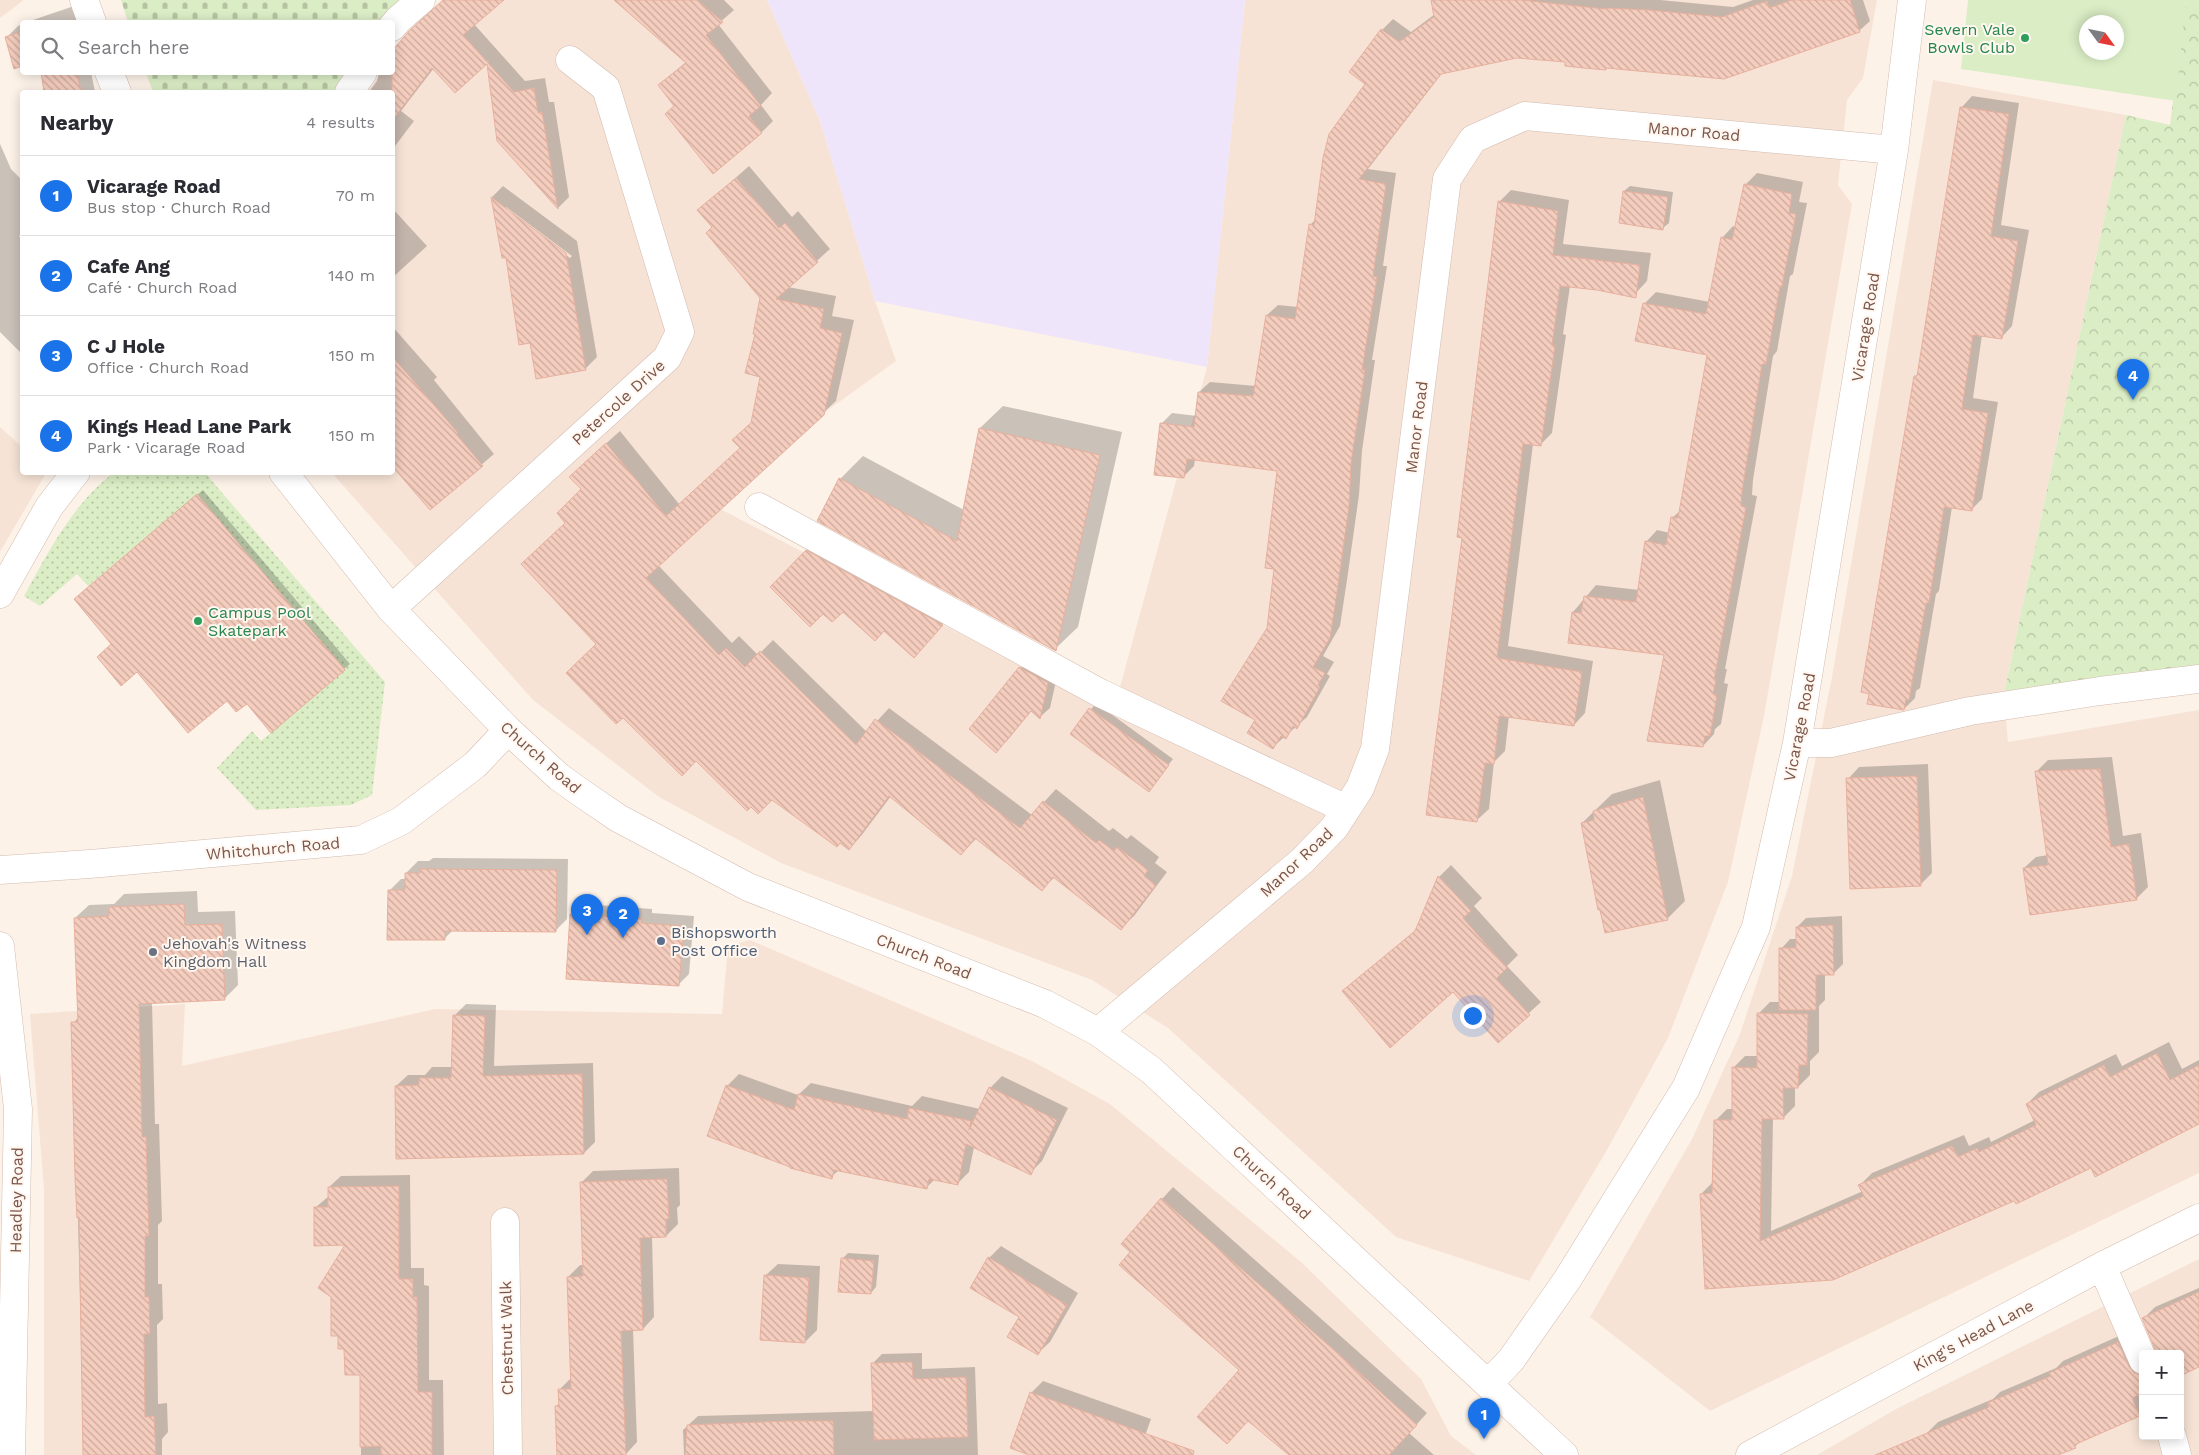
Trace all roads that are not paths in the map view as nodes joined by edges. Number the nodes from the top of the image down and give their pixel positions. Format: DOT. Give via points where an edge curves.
graph roads {
  1 [pos="84,0"];
  2 [pos="420,0"];
  3 [pos="1912,0"];
  4 [pos="91,20"];
  5 [pos="395,24"];
  6 [pos="570,60"];
  7 [pos="111,75"];
  8 [pos="361,75"];
  9 [pos="115,90"];
  10 [pos="351,90"];
  11 [pos="1894,150"];
  12 [pos="74,475"];
  13 [pos="285,475"];
  14 [pos="759,506"];
  15 [pos="0,594"];
  16 [pos="391,608"];
  17 [pos="2199,679"];
  18 [pos="508,730"];
  19 [pos="1797,744"];
  20 [pos="1346,809"];
  21 [pos="0,870"];
  22 [pos="0,946"];
  23 [pos="1098,1032"];
  24 [pos="2199,1218"];
  25 [pos="505,1222"];
  26 [pos="2102,1266"];
  27 [pos="2139,1351"];
  28 [pos="1489,1383"];
  29 [pos="2173,1440"];
  30 [pos="11,1455"];
  31 [pos="508,1455"];
  32 [pos="1564,1455"];
  33 [pos="1750,1455"];
  34 [pos="2177,1455"];
  1 -- 4 [label="street"];
  2 -- 5 [label="street"];
  3 -- 11 [label="street, Vicarage Road"];
  6 -- 16 [label="street, Petercole Drive" via="606,88 680,332 667,358"];
  7 -- 9 [label="street"];
  8 -- 10 [label="street"];
  11 -- 19 [label="street, Vicarage Road"];
  11 -- 20 [label="street, Manor Road" via="1525,116 1473,139 1447,178 1375,749 1360,788"];
  12 -- 15 [label="street" via="49,507"];
  13 -- 16 [label="street, Church Road"];
  14 -- 20 [label="street" via="1100,693"];
  16 -- 18 [label="street, Church Road"];
  17 -- 19 [label="street" via="1970,711 1831,743"];
  18 -- 21 [label="street, Whitchurch Road" via="475,765 402,821 361,840"];
  18 -- 23 [label="street, Church Road" via="580,792 618,818 702,864 748,887 1045,1004"];
  19 -- 28 [label="street, Vicarage Road" via="1756,927 1686,1088 1567,1280 1511,1360"];
  20 -- 23 [label="street, Manor Road" via="1334,828 1302,861"];
  22 -- 30 [label="street, Headley Road" via="18,1109"];
  23 -- 28 [label="street, Church Road" via="1151,1070"];
  24 -- 26 [label="street, King's Head Lane"];
  25 -- 31 [label="street, Chestnut Walk"];
  26 -- 27 [label="street"];
  26 -- 33 [label="street, King's Head Lane"];
  28 -- 32 [label="street, Church Road"];
  29 -- 34 [label="street"];
}
